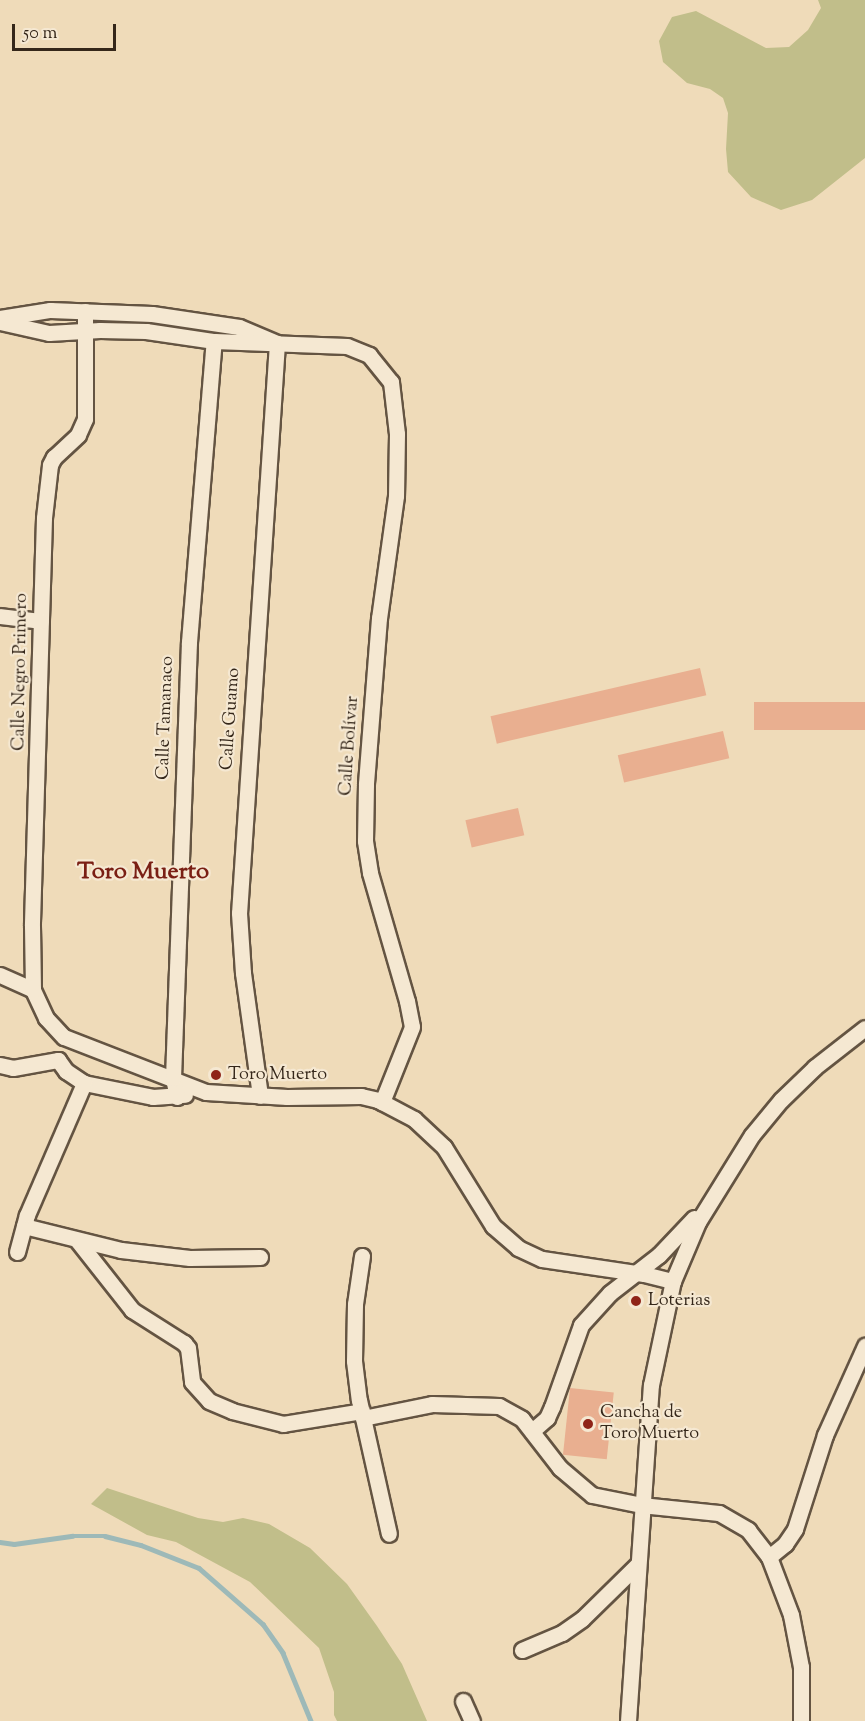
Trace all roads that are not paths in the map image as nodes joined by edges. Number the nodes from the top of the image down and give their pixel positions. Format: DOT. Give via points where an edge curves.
graph roads {
  1 [pos="86,310"];
  2 [pos="0,320"];
  3 [pos="188,320"];
  4 [pos="86,331"];
  5 [pos="187,336"];
  6 [pos="214,341"];
  7 [pos="277,343"];
  8 [pos="0,616"];
  9 [pos="41,621"];
  10 [pos="0,975"];
  11 [pos="33,990"];
  12 [pos="865,1028"];
  13 [pos="64,1037"];
  14 [pos="58,1060"];
  15 [pos="0,1065"];
  16 [pos="173,1078"];
  17 [pos="84,1083"];
  18 [pos="206,1092"];
  19 [pos="260,1096"];
  20 [pos="177,1097"];
  21 [pos="382,1102"];
  22 [pos="720,1185"];
  23 [pos="24,1226"];
  24 [pos="76,1240"];
  25 [pos="17,1252"];
  26 [pos="362,1256"];
  27 [pos="260,1257"];
  28 [pos="634,1272"];
  29 [pos="673,1281"];
  30 [pos="865,1346"];
  31 [pos="363,1414"];
  32 [pos="532,1431"];
  33 [pos="641,1505"];
  34 [pos="389,1534"];
  35 [pos="770,1557"];
  36 [pos="637,1565"];
  37 [pos="522,1650"];
  38 [pos="463,1701"];
  39 [pos="472,1721"];
  40 [pos="628,1721"];
  41 [pos="801,1721"];
  1 -- 2 [label="street" via="36,311"];
  1 -- 3 [label="street"];
  1 -- 4 [label="street, Calle Negro Primero"];
  2 -- 4 [label="street" via="49,333"];
  3 -- 5 [label="street"];
  3 -- 7 [label="street" via="239,327"];
  4 -- 5 [label="street"];
  4 -- 9 [label="street, Calle Negro Primero" via="85,419 78,435 54,457 47,473"];
  5 -- 6 [label="street"];
  6 -- 7 [label="street"];
  6 -- 16 [label="street, Calle Tamanaco" via="189,642"];
  7 -- 19 [label="street, Calle Guamo" via="239,912"];
  7 -- 21 [label="street, Calle Bolívar" via="321,343 358,349 378,363 391,382 397,434 396,496 379,618 365,841 370,873 412,1020 409,1038"];
  8 -- 9 [label="street"];
  9 -- 11 [label="street, Calle Negro Primero"];
  10 -- 11 [label="street"];
  11 -- 13 [label="street, Calle Negro Primero" via="46,1018"];
  12 -- 22 [label="street" via="823,1060 781,1100 752,1135"];
  13 -- 14 [label="street"];
  13 -- 16 [label="street"];
  14 -- 15 [label="street" via="13,1068"];
  14 -- 17 [label="street"];
  16 -- 18 [label="street"];
  16 -- 20 [label="street, Calle Tamanaco"];
  17 -- 20 [label="street" via="153,1097"];
  17 -- 23 [label="street"];
  18 -- 19 [label="street"];
  18 -- 20 [label="street"];
  19 -- 21 [label="street" via="350,1095"];
  21 -- 28 [label="street" via="414,1119 444,1147 493,1226 518,1248 542,1259"];
  22 -- 28 [label="street" via="675,1240"];
  22 -- 29 [label="street" via="698,1222"];
  23 -- 24 [label="street"];
  23 -- 25 [label="street"];
  24 -- 27 [label="street" via="121,1251 176,1257"];
  24 -- 31 [label="street" via="132,1310 184,1343 192,1382 209,1401 232,1412 283,1424"];
  26 -- 31 [label="street" via="353,1334"];
  28 -- 29 [label="street"];
  28 -- 32 [label="street" via="581,1325 547,1418"];
  29 -- 33 [label="street" via="651,1385"];
  30 -- 35 [label="street" via="825,1435 795,1529"];
  31 -- 32 [label="street" via="432,1404 481,1404 512,1411"];
  31 -- 34 [label="street"];
  32 -- 33 [label="street" via="582,1489 592,1495"];
  33 -- 35 [label="street" via="719,1513 748,1530"];
  33 -- 36 [label="street"];
  35 -- 41 [label="street" via="782,1585 798,1648"];
  36 -- 37 [label="street" via="582,1619 562,1633"];
  36 -- 40 [label="street"];
  38 -- 39 [label="street"];
}
